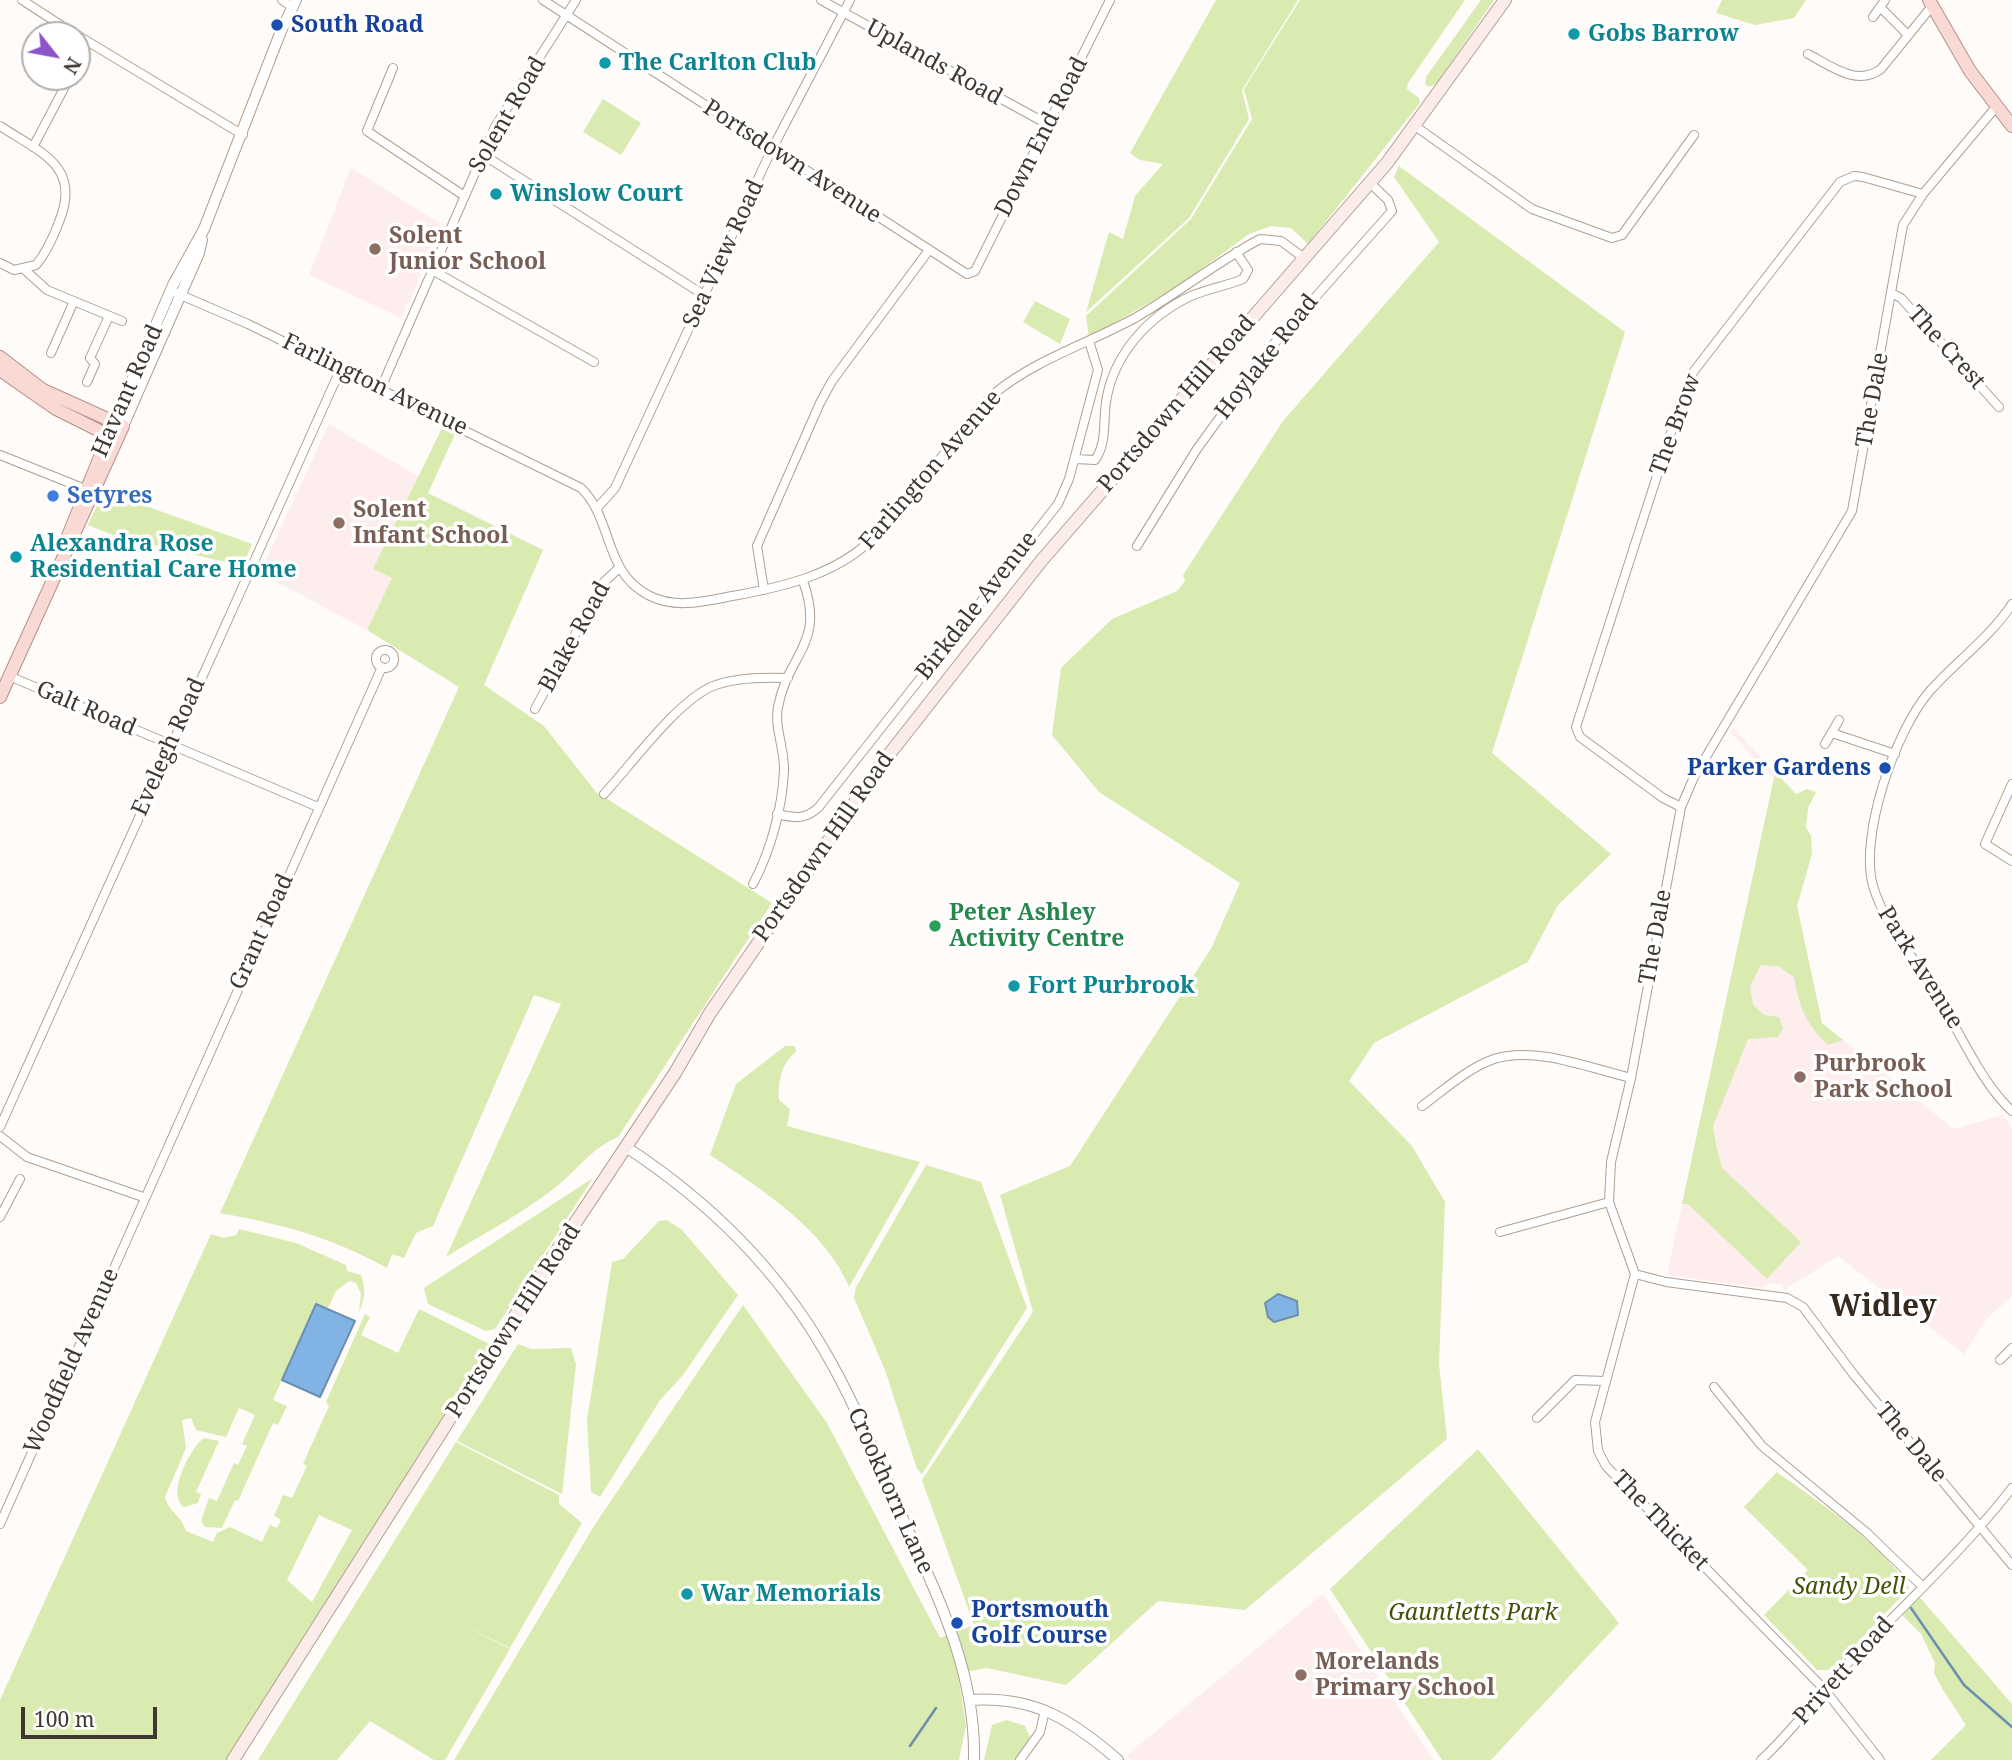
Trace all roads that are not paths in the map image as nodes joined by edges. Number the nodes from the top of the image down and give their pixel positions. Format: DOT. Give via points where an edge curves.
graph roads {
  1 [pos="22,0"];
  2 [pos="282,0"];
  3 [pos="543,0"];
  4 [pos="576,0"];
  5 [pos="821,0"];
  6 [pos="850,0"];
  7 [pos="1110,0"];
  8 [pos="1505,0"];
  9 [pos="294,3"];
  10 [pos="1930,3"];
  11 [pos="1882,4"];
  12 [pos="844,13"];
  13 [pos="567,16"];
  14 [pos="1873,17"];
  15 [pos="55,21"];
  16 [pos="1907,34"];
  17 [pos="91,45"];
  18 [pos="1808,54"];
  19 [pos="393,68"];
  20 [pos="63,91"];
  21 [pos="1996,107"];
  22 [pos="1049,125"];
  23 [pos="0,126"];
  24 [pos="1415,126"];
  25 [pos="2012,126"];
  26 [pos="243,135"];
  27 [pos="1695,135"];
  28 [pos="33,148"];
  29 [pos="773,148"];
  30 [pos="482,154"];
  31 [pos="1370,183"];
  32 [pos="1923,194"];
  33 [pos="463,195"];
  34 [pos="929,250"];
  35 [pos="1236,252"];
  36 [pos="1304,258"];
  37 [pos="0,263"];
  38 [pos="25,270"];
  39 [pos="432,270"];
  40 [pos="972,274"];
  41 [pos="1891,293"];
  42 [pos="176,295"];
  43 [pos="705,295"];
  44 [pos="74,301"];
  45 [pos="109,316"];
  46 [pos="122,321"];
  47 [pos="1090,341"];
  48 [pos="51,353"];
  49 [pos="0,356"];
  50 [pos="594,362"];
  51 [pos="341,369"];
  52 [pos="0,370"];
  53 [pos="87,382"];
  54 [pos="381,388"];
  55 [pos="1999,407"];
  56 [pos="119,424"];
  57 [pos="113,438"];
  58 [pos="0,455"];
  59 [pos="1075,459"];
  60 [pos="85,489"];
  61 [pos="598,507"];
  62 [pos="1137,546"];
  63 [pos="62,556"];
  64 [pos="618,568"];
  65 [pos="803,581"];
  66 [pos="764,590"];
  67 [pos="2012,604"];
  68 [pos="382,667"];
  69 [pos="9,676"];
  70 [pos="788,678"];
  71 [pos="0,697"];
  72 [pos="536,709"];
  73 [pos="1839,720"];
  74 [pos="1832,733"];
  75 [pos="170,744"];
  76 [pos="1825,744"];
  77 [pos="1895,754"];
  78 [pos="2012,784"];
  79 [pos="612,785"];
  80 [pos="604,794"];
  81 [pos="621,794"];
  82 [pos="318,807"];
  83 [pos="1681,807"];
  84 [pos="777,814"];
  85 [pos="2012,861"];
  86 [pos="753,884"];
  87 [pos="1631,1078"];
  88 [pos="1422,1106"];
  89 [pos="2012,1111"];
  90 [pos="0,1127"];
  91 [pos="0,1136"];
  92 [pos="626,1147"];
  93 [pos="20,1179"];
  94 [pos="143,1197"];
  95 [pos="1609,1202"];
  96 [pos="4,1204"];
  97 [pos="0,1217"];
  98 [pos="1500,1232"];
  99 [pos="1635,1274"];
  100 [pos="2012,1348"];
  101 [pos="2000,1360"];
  102 [pos="1605,1381"];
  103 [pos="1714,1387"];
  104 [pos="1537,1418"];
  105 [pos="2012,1488"];
  106 [pos="0,1524"];
  107 [pos="1980,1527"];
  108 [pos="2012,1564"];
  109 [pos="1922,1586"];
  110 [pos="1824,1689"];
  111 [pos="970,1700"];
  112 [pos="1045,1710"];
  113 [pos="233,1760"];
  114 [pos="974,1760"];
  115 [pos="1020,1760"];
  116 [pos="1118,1760"];
  117 [pos="1761,1760"];
  118 [pos="1880,1760"];
  1 -- 15 [label="street"];
  2 -- 9 [label="street"];
  3 -- 13 [label="street, Portsdown Avenue"];
  4 -- 13 [label="street, Solent Road"];
  5 -- 12 [label="street, Uplands Road"];
  6 -- 12 [label="street, Sea View Road"];
  7 -- 22 [label="street, Down End Road"];
  8 -- 24 [label="main road, Portsdown Hill Road"];
  9 -- 26 [label="street, Havant Road"];
  10 -- 16 [label="street"];
  10 -- 21 [label="main road"];
  11 -- 14 [label="street"];
  11 -- 16 [label="street"];
  12 -- 22 [label="street, Uplands Road"];
  12 -- 29 [label="street, Sea View Road"];
  13 -- 29 [label="street, Portsdown Avenue"];
  13 -- 30 [label="street, Solent Road"];
  16 -- 18 [label="street" via="1871,76 1861,78 1840,71"];
  17 -- 26 [label="street"];
  19 -- 33 [label="street" via="367,131"];
  20 -- 28 [label="street"];
  21 -- 25 [label="main road"];
  21 -- 32 [label="street"];
  22 -- 40 [label="street, Down End Road"];
  23 -- 28 [label="street"];
  24 -- 27 [label="street" via="1532,209 1612,238 1622,235"];
  24 -- 31 [label="main road, Portsdown Hill Road"];
  26 -- 42 [label="street, Havant Road" via="204,230 184,262"];
  28 -- 38 [label="street" via="61,171 68,198 49,248 36,265"];
  29 -- 34 [label="street, Portsdown Avenue"];
  29 -- 43 [label="street, Sea View Road"];
  30 -- 33 [label="street, Solent Road"];
  30 -- 43 [label="street"];
  31 -- 36 [label="main road, Portsdown Hill Road"];
  31 -- 62 [label="street, Hoylake Road" via="1388,200 1392,211 1271,347 1197,449"];
  32 -- 41 [label="street, The Dale" via="1903,225"];
  32 -- 83 [label="street, The Brow" via="1863,177 1840,182 1686,386 1576,727 1580,737 1663,799"];
  33 -- 39 [label="street, Solent Road"];
  34 -- 40 [label="street, Portsdown Avenue"];
  34 -- 66 [label="street" via="820,403 757,546"];
  35 -- 36 [label="street, Farlington Avenue" via="1260,239 1271,239"];
  35 -- 47 [label="street, Farlington Avenue" via="1168,298"];
  35 -- 59 [label="street" via="1248,270 1242,279 1191,296 1148,326 1124,352 1109,386 1101,450 1096,460"];
  36 -- 92 [label="main road, Portsdown Hill Road" via="1042,560 880,766 718,1001"];
  37 -- 38 [label="street"];
  38 -- 44 [label="street" via="47,290"];
  39 -- 50 [label="street"];
  39 -- 54 [label="street, Solent Road"];
  41 -- 55 [label="street, The Crest" via="1901,298"];
  41 -- 83 [label="street, The Dale" via="1852,511 1694,777"];
  42 -- 51 [label="street, Farlington Avenue"];
  42 -- 56 [label="street, Havant Road"];
  43 -- 61 [label="street, Sea View Road" via="615,488"];
  44 -- 45 [label="street"];
  44 -- 48 [label="street"];
  45 -- 46 [label="street"];
  45 -- 53 [label="street" via="90,358 95,364"];
  47 -- 59 [label="street, Birkdale Avenue" via="1098,370"];
  47 -- 65 [label="street, Farlington Avenue" via="995,393 884,531 842,564"];
  49 -- 56 [label="main road" via="43,390"];
  51 -- 54 [label="street, Farlington Avenue"];
  51 -- 75 [label="street, Evelegh Road"];
  52 -- 57 [label="main road" via="56,410"];
  54 -- 61 [label="street, Farlington Avenue" via="575,484"];
  56 -- 57 [label="main road, Havant Road"];
  57 -- 60 [label="main road, Havant Road"];
  57 -- 63 [label="main road, Havant Road" via="81,524"];
  58 -- 60 [label="street"];
  59 -- 84 [label="street, Birkdale Avenue" via="1058,504 818,808 799,819"];
  60 -- 63 [label="main road, Havant Road"];
  61 -- 64 [label="street, Farlington Avenue"];
  63 -- 69 [label="main road, Havant Road"];
  64 -- 66 [label="street, Farlington Avenue" via="649,596 673,603"];
  64 -- 72 [label="street, Blake Road" via="603,583"];
  65 -- 66 [label="street, Farlington Avenue"];
  65 -- 70 [label="street" via="811,626"];
  67 -- 77 [label="street, Park Avenue" via="2002,620 1928,693"];
  68 -- 82 [label="street, Grant Road"];
  69 -- 71 [label="main road, Havant Road"];
  69 -- 75 [label="street, Galt Road"];
  70 -- 79 [label="street" via="734,680 710,687 680,710"];
  70 -- 84 [label="street" via="777,710 784,770"];
  73 -- 74 [label="street"];
  74 -- 76 [label="street"];
  74 -- 77 [label="street"];
  75 -- 82 [label="street, Galt Road"];
  75 -- 90 [label="street, Evelegh Road"];
  77 -- 89 [label="street, Park Avenue" via="1876,811 1870,856 1873,885 1892,925 1997,1095"];
  78 -- 85 [label="street" via="1985,844"];
  79 -- 80 [label="street"];
  79 -- 81 [label="street"];
  82 -- 94 [label="street, Grant Road"];
  83 -- 87 [label="street, The Dale"];
  84 -- 86 [label="street" via="767,858"];
  87 -- 88 [label="street" via="1539,1056 1513,1056 1484,1063"];
  87 -- 95 [label="street, The Dale" via="1611,1162"];
  91 -- 94 [label="street" via="27,1157"];
  92 -- 111 [label="street, Crookhorn Lane" via="670,1177 737,1234 825,1351 943,1608 962,1660"];
  92 -- 113 [label="main road, Portsdown Hill Road"];
  93 -- 96 [label="street"];
  94 -- 106 [label="street, Woodfield Avenue"];
  95 -- 98 [label="street"];
  95 -- 99 [label="street, The Dale"];
  96 -- 97 [label="street"];
  99 -- 102 [label="street, The Thicket"];
  99 -- 107 [label="street, The Dale" via="1796,1301"];
  100 -- 101 [label="street"];
  102 -- 104 [label="street" via="1575,1380"];
  102 -- 110 [label="street, The Thicket" via="1595,1436 1606,1466"];
  103 -- 109 [label="street" via="1762,1446 1866,1532"];
  105 -- 107 [label="street, Privett Road"];
  107 -- 108 [label="street, The Dale"];
  107 -- 109 [label="street, Privett Road"];
  109 -- 110 [label="street, Privett Road"];
  110 -- 117 [label="street, Privett Road"];
  110 -- 118 [label="street, The Thicket"];
  111 -- 112 [label="street" via="1026,1702"];
  111 -- 114 [label="street, Crookhorn Lane"];
  112 -- 115 [label="street" via="1040,1732"];
  112 -- 116 [label="street"];
}
